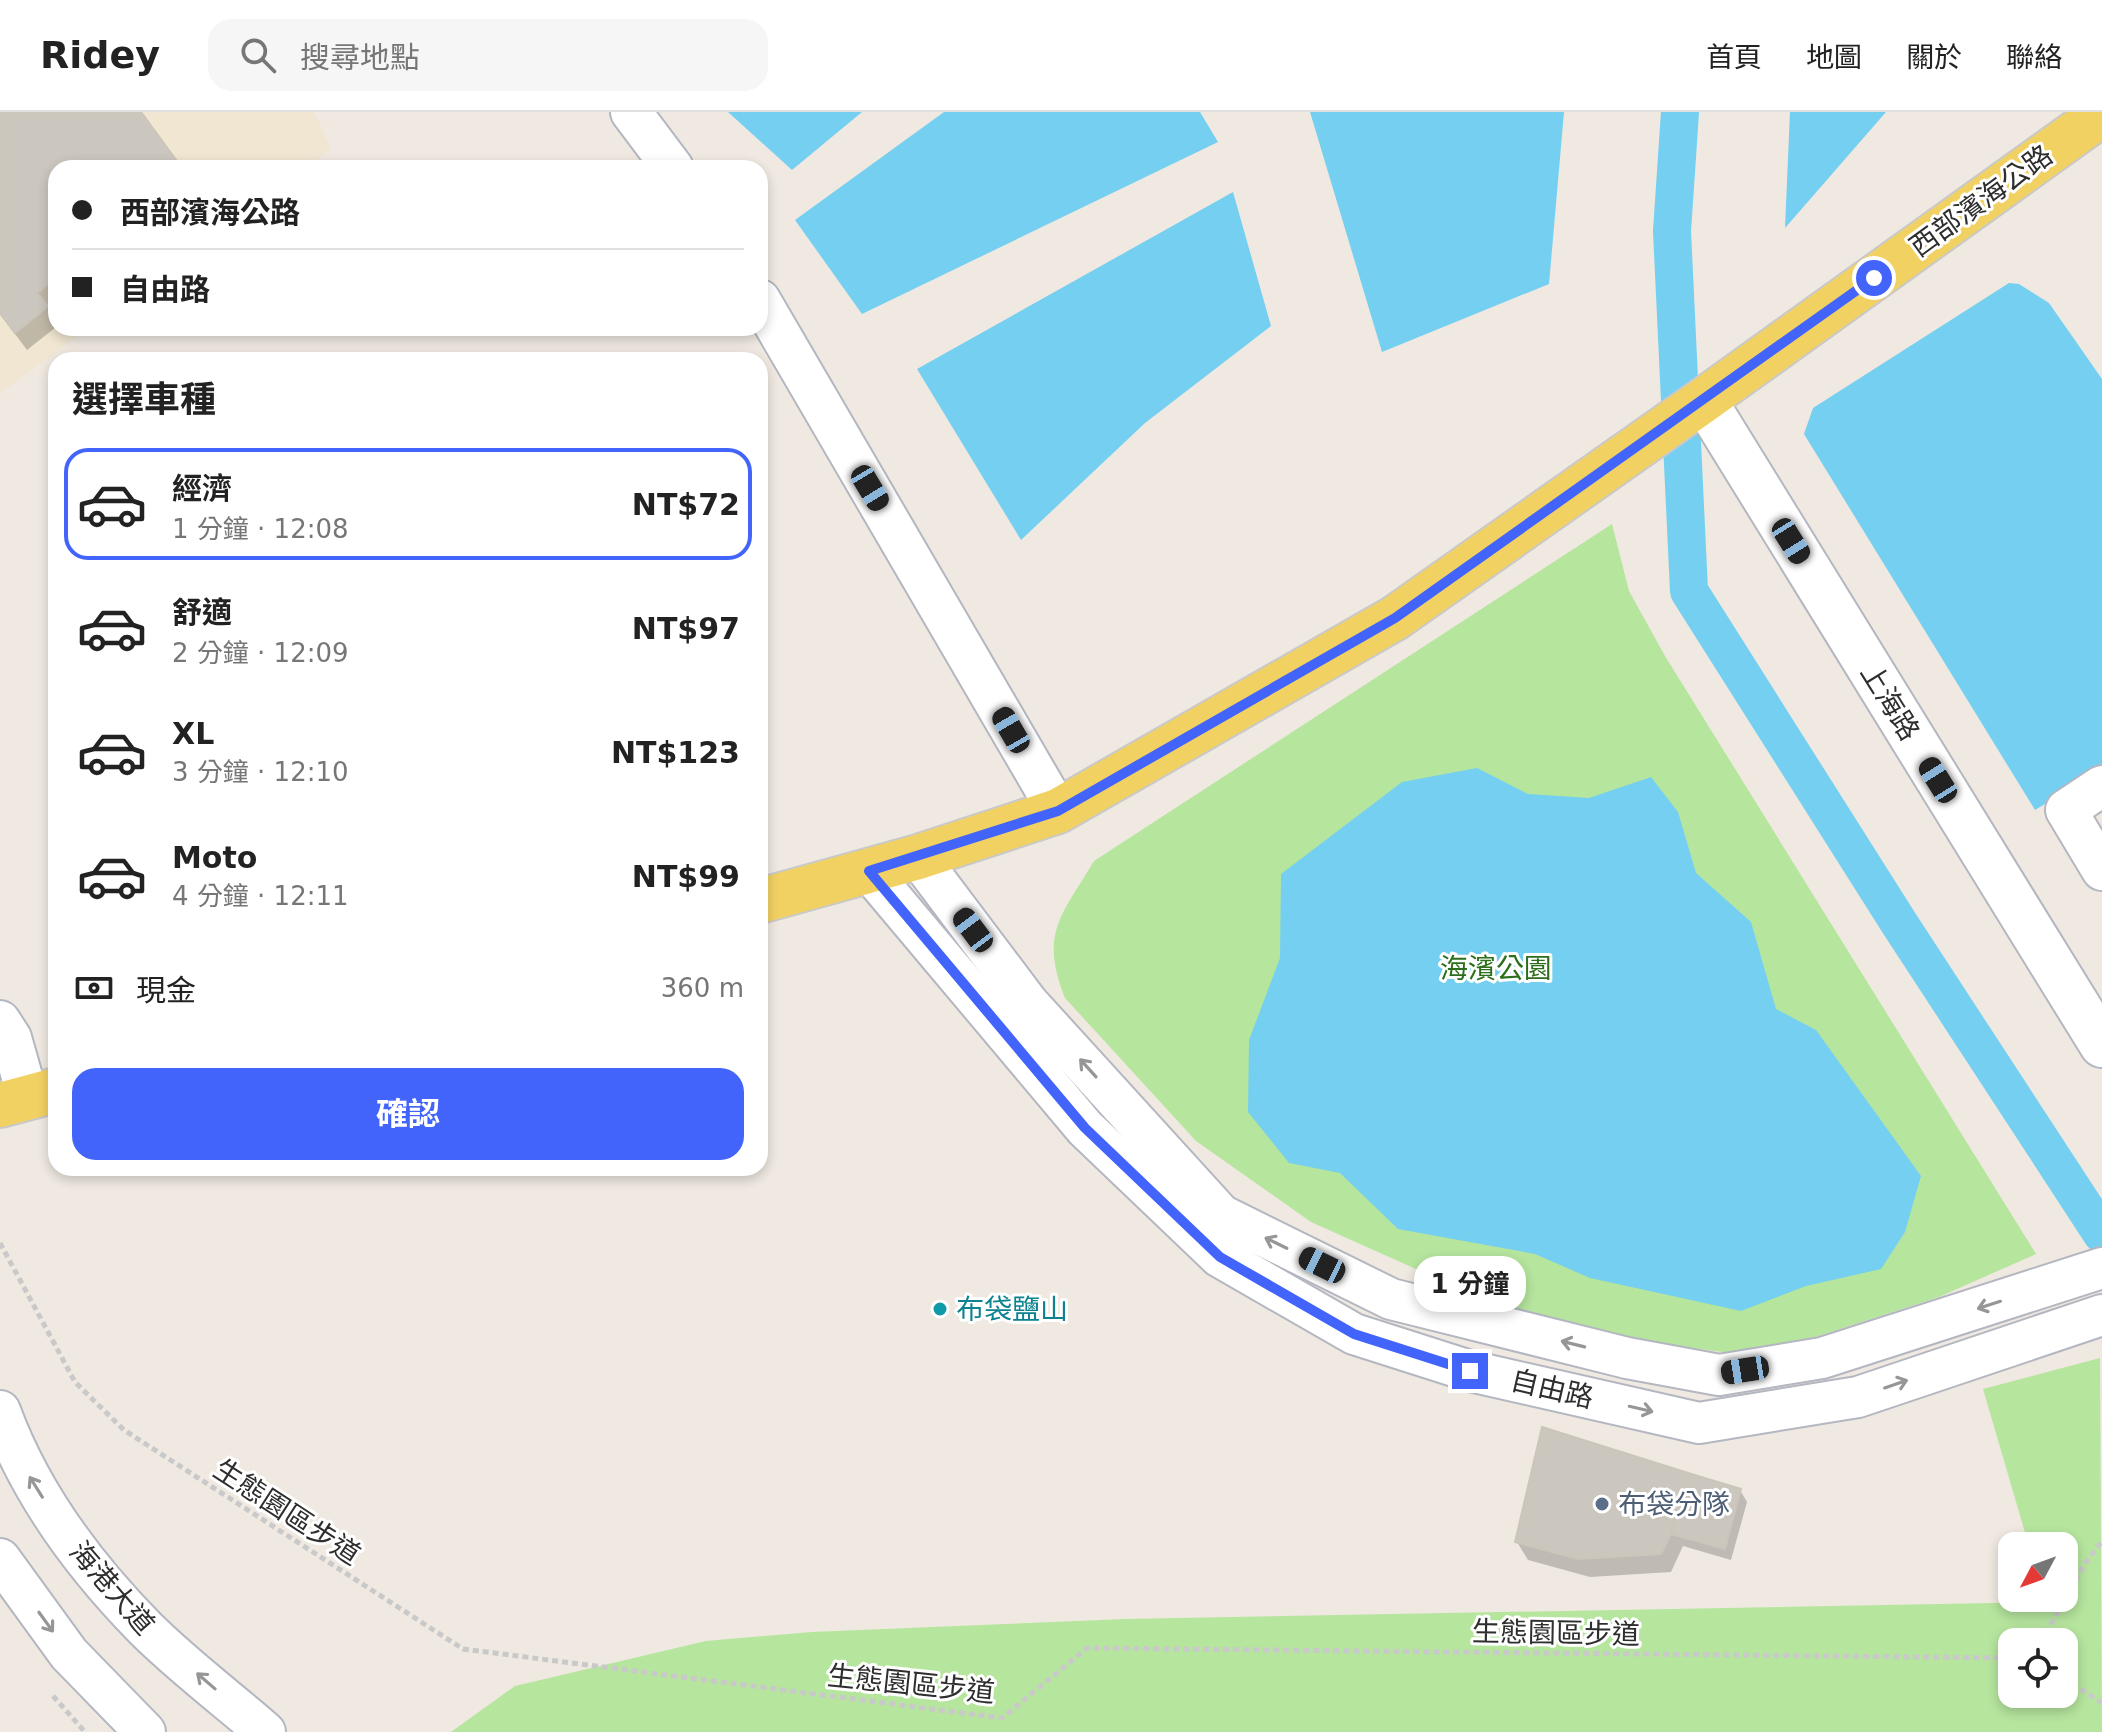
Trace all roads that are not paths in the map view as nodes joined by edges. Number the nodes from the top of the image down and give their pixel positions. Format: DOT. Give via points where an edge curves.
graph roads {
  1 [pos="631,112"];
  2 [pos="2102,114"];
  3 [pos="667,160"];
  4 [pos="768,314"];
  5 [pos="1704,400"];
  6 [pos="2102,786"];
  7 [pos="1058,811"];
  8 [pos="918,857"];
  9 [pos="2102,870"];
  10 [pos="869,871"];
  11 [pos="768,899"];
  12 [pos="0,1021"];
  13 [pos="2102,1045"];
  14 [pos="28,1098"];
  15 [pos="2102,1268"];
  16 [pos="2092,1318"];
  17 [pos="0,1411"];
  18 [pos="0,1559"];
  19 [pos="145,1732"];
  20 [pos="265,1732"];
  1 -- 3 [label="street"];
  2 -- 5 [label="main road, 西部濱海公路"];
  4 -- 7 [label="street"];
  5 -- 7 [label="main road, 西部濱海公路" via="1395,618"];
  5 -- 13 [label="street, 上海路"];
  6 -- 9 [label="street" via="2066,810"];
  7 -- 8 [label="main road"];
  8 -- 10 [label="main road"];
  15 -- 8 [label="street, 自由路, one-way" via="1822,1358 1719,1375 1627,1358 1391,1299 1221,1215 1028,1003"];
  10 -- 11 [label="main road"];
  10 -- 16 [label="street, 自由路, one-way" via="1085,1128 1220,1257 1354,1334 1470,1371 1699,1423 1858,1397"];
  12 -- 14 [label="street" via="11,1038"];
  20 -- 17 [label="street, 海港大道, one-way" via="146,1629 104,1584 24,1467"];
  18 -- 19 [label="street, one-way" via="69,1654"];
}
